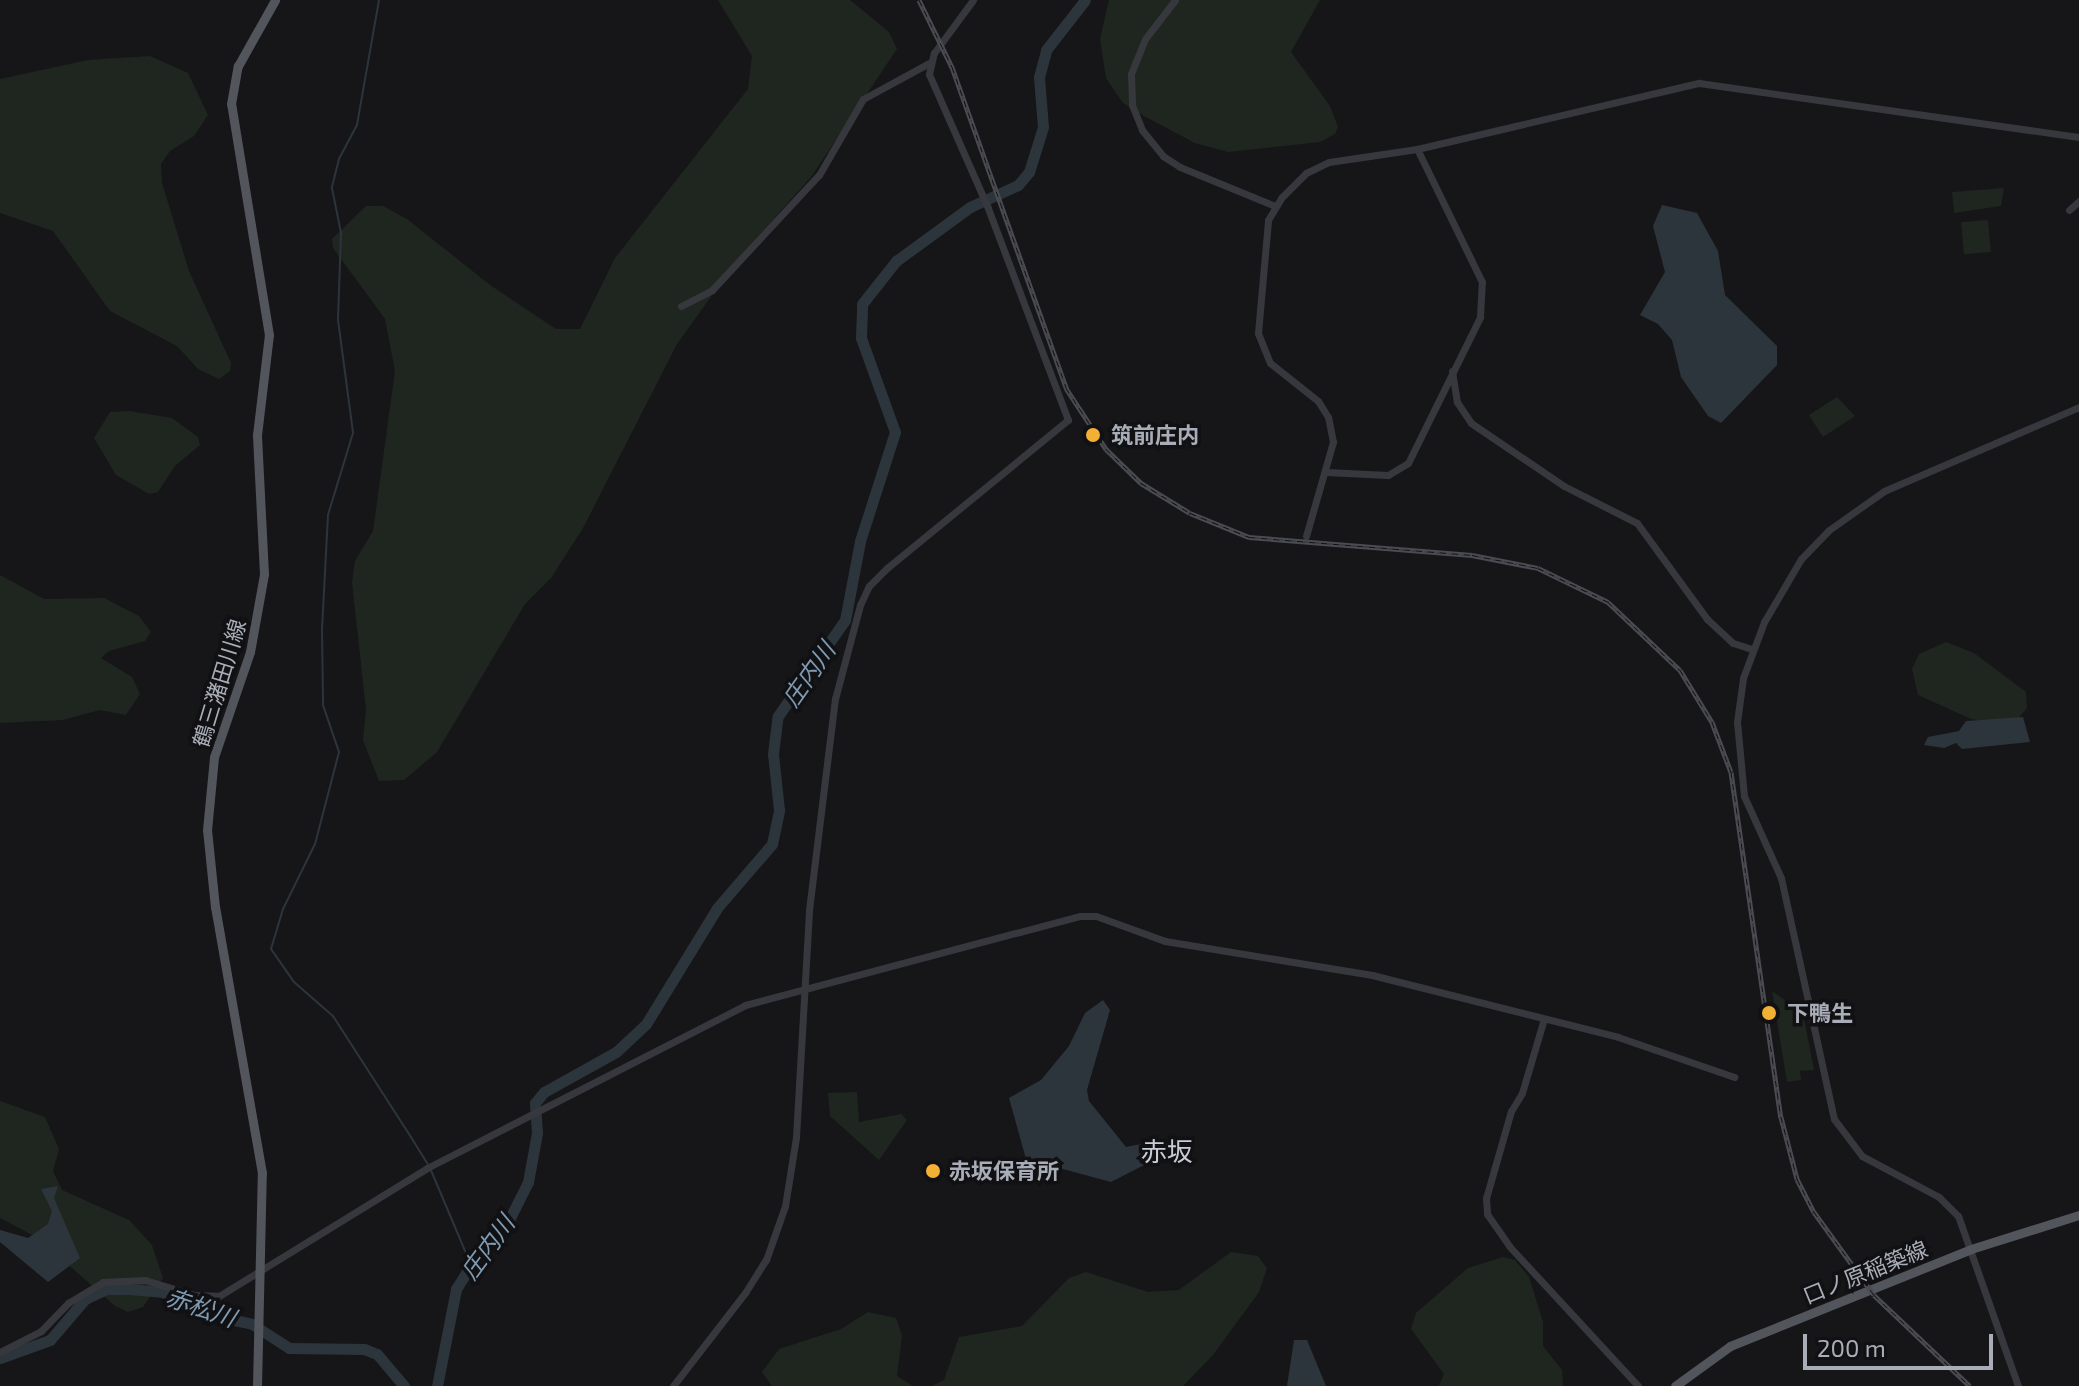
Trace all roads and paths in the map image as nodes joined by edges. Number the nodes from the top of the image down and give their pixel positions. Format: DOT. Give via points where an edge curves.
graph roads {
  1 [pos="275,0"];
  2 [pos="973,0"];
  3 [pos="1175,0"];
  4 [pos="929,63"];
  5 [pos="2079,137"];
  6 [pos="1417,149"];
  7 [pos="2079,201"];
  8 [pos="1275,206"];
  9 [pos="2069,210"];
  10 [pos="681,306"];
  11 [pos="1452,370"];
  12 [pos="2079,407"];
  13 [pos="1326,472"];
  14 [pos="1306,536"];
  15 [pos="1752,649"];
  16 [pos="805,991"];
  17 [pos="1543,1022"];
  18 [pos="1734,1077"];
  19 [pos="2079,1215"];
  20 [pos="1972,1248"];
  21 [pos="261,1267"];
  22 [pos="0,1352"];
  23 [pos="257,1386"];
  24 [pos="673,1386"];
  25 [pos="1638,1386"];
  26 [pos="1675,1386"];
  27 [pos="2018,1386"];
  1 -- 21 [label="main road, 鶴三潴田川線" via="238,66 231,104 269,335 257,435 264,574 250,652 214,757 207,830 215,907 259,1147"];
  2 -- 4 [label="street"];
  3 -- 8 [label="street" via="1145,39 1131,74 1132,105 1142,130 1180,167"];
  4 -- 10 [label="street" via="877,89 856,107 819,175 712,290"];
  4 -- 16 [label="street" via="932,82 982,192 1068,420 887,568 860,605 835,699"];
  5 -- 6 [label="street" via="1699,83"];
  6 -- 8 [label="street" via="1329,162 1306,173"];
  6 -- 11 [label="street" via="1482,282 1480,317"];
  7 -- 9 [label="street"];
  8 -- 13 [label="street" via="1264,236 1258,333 1270,363 1318,401 1328,417 1333,442"];
  11 -- 13 [label="street" via="1422,439 1398,472"];
  11 -- 15 [label="street" via="1457,402 1471,423 1564,486 1637,523 1707,619 1733,643"];
  12 -- 15 [label="street" via="1856,508 1801,559 1781,587"];
  13 -- 14 [label="street"];
  15 -- 20 [label="street" via="1737,722 1744,796 1781,878 1830,1109 1843,1136 1862,1156 1947,1203"];
  16 -- 17 [label="street" via="1093,915 1165,941 1372,975"];
  16 -- 21 [label="street" via="745,1005 509,1124"];
  16 -- 24 [label="street" via="785,1206 766,1260"];
  17 -- 18 [label="street" via="1618,1037"];
  17 -- 25 [label="street" via="1522,1093 1511,1111 1486,1198 1487,1214 1509,1246"];
  19 -- 20 [label="main road, 口ノ原稲築線"];
  20 -- 26 [label="main road, 口ノ原稲築線" via="1730,1346"];
  20 -- 27 [label="street"];
  21 -- 22 [label="street" via="219,1296 206,1298 145,1280 103,1282 68,1303 41,1331"];
  21 -- 23 [label="main road, 鶴三潴田川線"];
}
